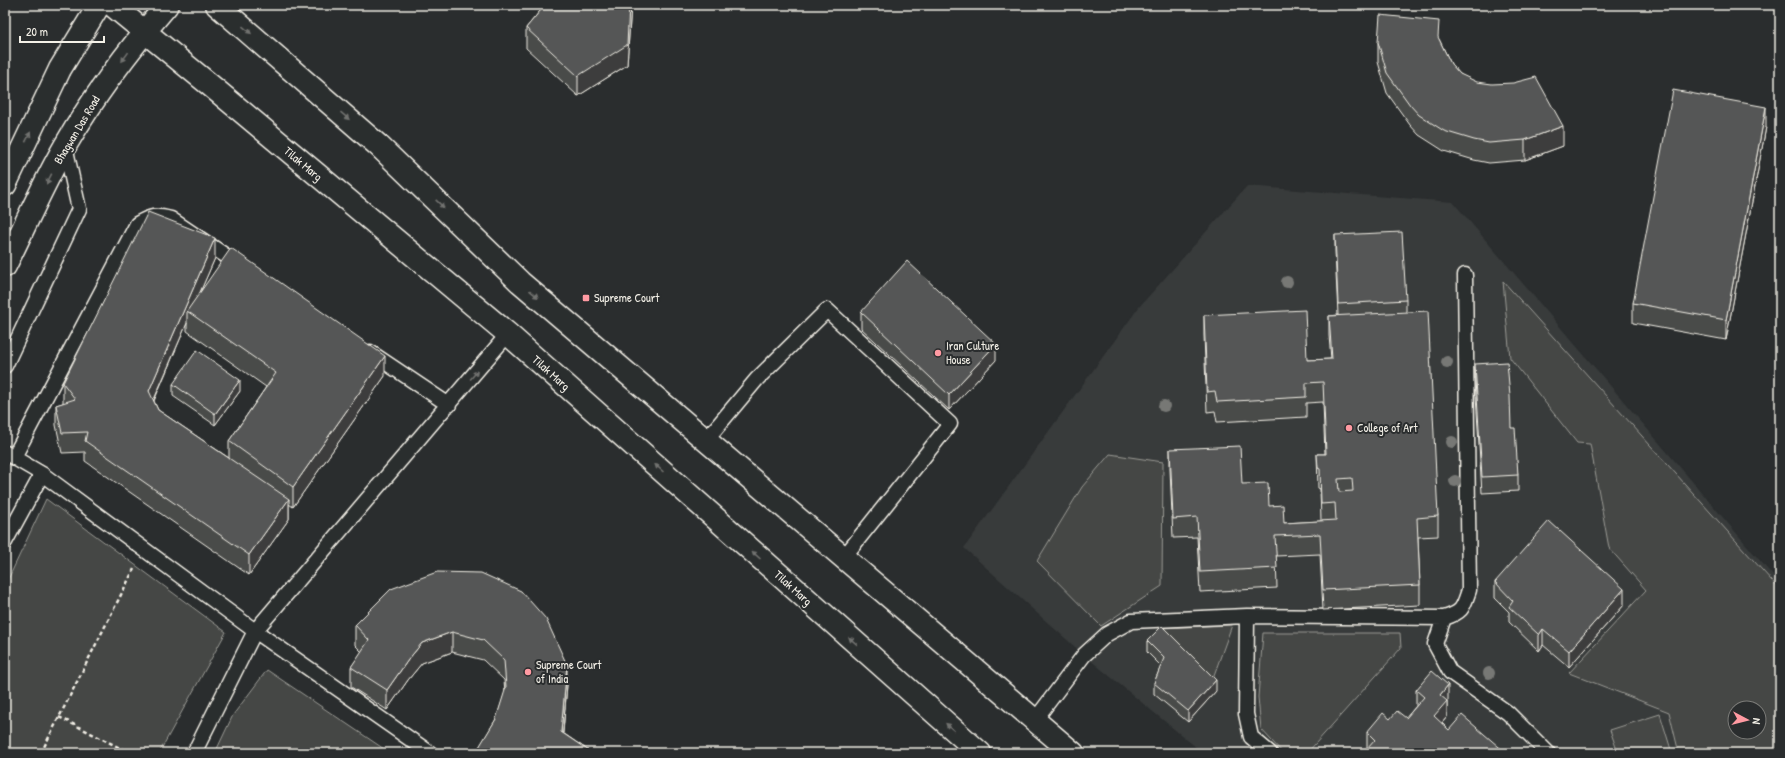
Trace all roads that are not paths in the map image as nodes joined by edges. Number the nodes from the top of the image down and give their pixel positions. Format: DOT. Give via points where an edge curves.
graph roads {
  1 [pos="99,5"];
  2 [pos="112,5"];
  3 [pos="167,5"];
  4 [pos="217,5"];
  5 [pos="144,31"];
  6 [pos="65,146"];
  7 [pos="5,185"];
  8 [pos="5,266"];
  9 [pos="250,272"];
  10 [pos="1465,275"];
  11 [pos="508,334"];
  12 [pos="356,343"];
  13 [pos="5,366"];
  14 [pos="449,405"];
  15 [pos="706,440"];
  16 [pos="9,455"];
  17 [pos="42,474"];
  18 [pos="5,542"];
  19 [pos="844,557"];
  20 [pos="1248,616"];
  21 [pos="1444,618"];
  22 [pos="256,631"];
  23 [pos="1035,720"];
  24 [pos="194,753"];
  25 [pos="430,753"];
  26 [pos="980,753"];
  27 [pos="1073,753"];
  28 [pos="1270,753"];
  29 [pos="1548,753"];
  7 -- 1 [label="main road, one-way" via="60,69"];
  2 -- 5 [label="main road, Tilak Marg"];
  3 -- 5 [label="main road, Bhagwan Das Road"];
  4 -- 15 [label="main road, one-way" via="379,146 520,282"];
  5 -- 6 [label="main road, Bhagwan Das Road, one-way"];
  5 -- 11 [label="main road, Tilak Marg"];
  6 -- 8 [label="main road, Bhagwan Das Road, one-way"];
  6 -- 13 [label="lane" via="79,209"];
  9 -- 16 [label="lane" via="171,219 158,215 137,224"];
  10 -- 21 [label="lane" via="1469,590 1465,604 1458,614"];
  14 -- 11 [label="lane, one-way"];
  26 -- 11 [label="main road, Tilak Marg, one-way"];
  12 -- 14 [label="lane"];
  14 -- 22 [label="lane"];
  15 -- 19 [label="main road"];
  15 -- 19 [label="lane" via="757,379 827,310 950,424"];
  16 -- 17 [label="lane"];
  17 -- 18 [label="lane"];
  17 -- 22 [label="lane"];
  19 -- 23 [label="main road"];
  20 -- 21 [label="lane"];
  20 -- 23 [label="lane" via="1131,621 1107,634 1084,655"];
  20 -- 28 [label="lane" via="1246,714 1251,737"];
  21 -- 29 [label="lane" via="1435,644 1450,672 1508,713"];
  22 -- 24 [label="lane"];
  22 -- 25 [label="lane"];
  23 -- 27 [label="main road"];
}
